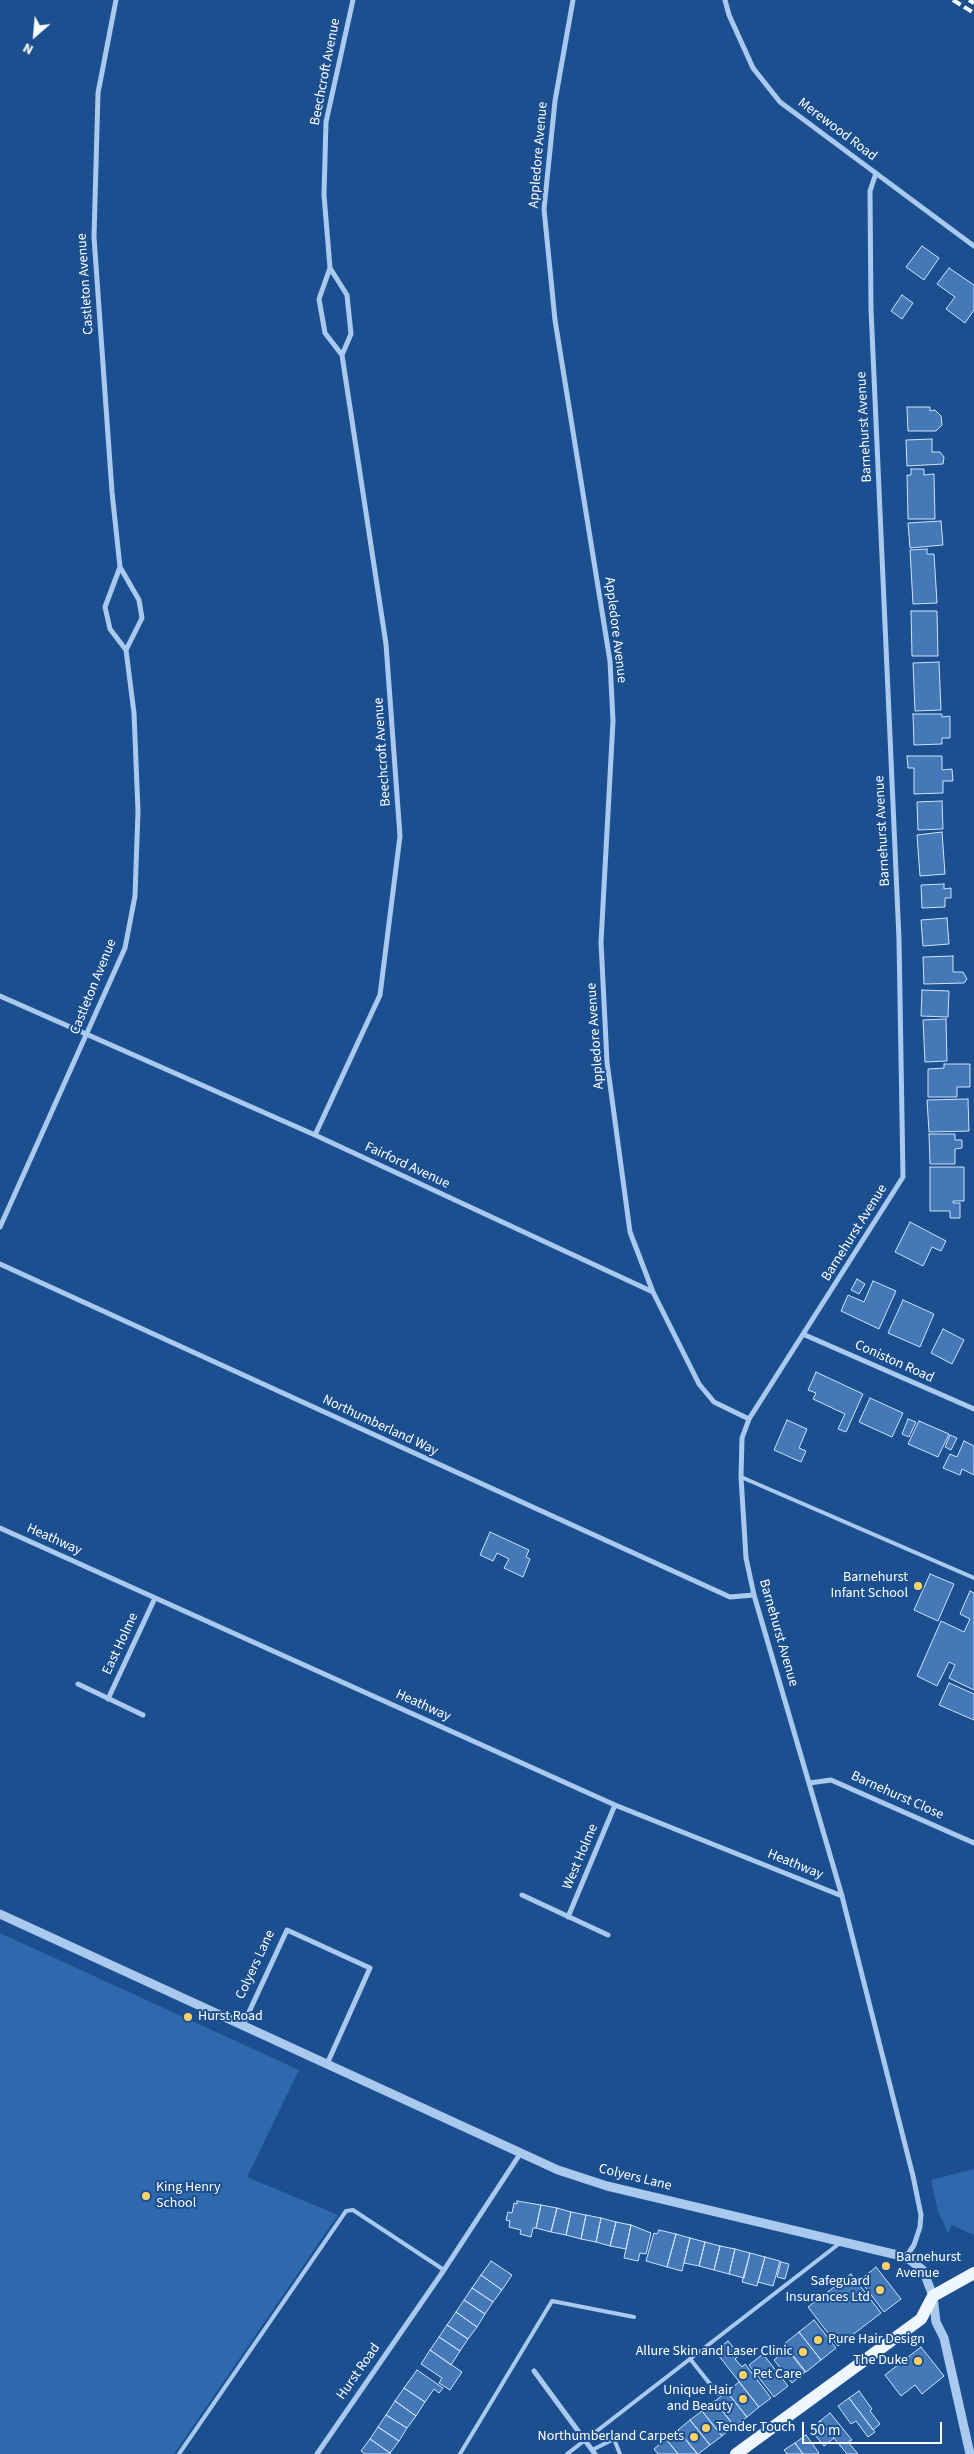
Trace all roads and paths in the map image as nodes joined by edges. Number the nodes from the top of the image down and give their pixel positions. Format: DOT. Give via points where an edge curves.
graph roads {
  1 [pos="116,0"];
  2 [pos="353,0"];
  3 [pos="572,0"];
  4 [pos="725,0"];
  5 [pos="876,174"];
  6 [pos="974,246"];
  7 [pos="330,268"];
  8 [pos="342,355"];
  9 [pos="120,567"];
  10 [pos="126,650"];
  11 [pos="0,996"];
  12 [pos="87,1035"];
  13 [pos="315,1135"];
  14 [pos="0,1227"];
  15 [pos="0,1264"];
  16 [pos="653,1292"];
  17 [pos="805,1335"];
  18 [pos="974,1409"];
  19 [pos="749,1419"];
  20 [pos="741,1477"];
  21 [pos="0,1528"];
  22 [pos="974,1578"];
  23 [pos="754,1595"];
  24 [pos="155,1598"];
  25 [pos="78,1684"];
  26 [pos="108,1699"];
  27 [pos="143,1715"];
  28 [pos="809,1784"];
  29 [pos="615,1805"];
  30 [pos="974,1843"];
  31 [pos="522,1895"];
  32 [pos="842,1896"];
  33 [pos="0,1914"];
  34 [pos="568,1918"];
  35 [pos="608,1935"];
  36 [pos="243,2025"];
  37 [pos="327,2064"];
  38 [pos="520,2154"];
  39 [pos="842,2242"];
  40 [pos="906,2256"];
  41 [pos="444,2270"];
  42 [pos="974,2273"];
  43 [pos="933,2296"];
  44 [pos="634,2317"];
  45 [pos="691,2360"];
  46 [pos="534,2371"];
  47 [pos="718,2394"];
  48 [pos="585,2441"];
  49 [pos="593,2452"];
  50 [pos="179,2454"];
  51 [pos="317,2454"];
  52 [pos="460,2454"];
  53 [pos="568,2454"];
  54 [pos="620,2454"];
  55 [pos="736,2454"];
  56 [pos="970,2454"];
  1 -- 9 [label="street, Castleton Avenue" via="98,93 94,237"];
  2 -- 7 [label="street, Beechcroft Avenue" via="326,122 324,195"];
  3 -- 16 [label="street, Appledore Avenue" via="554,101 544,209 555,320 610,661 613,721 601,942 607,1062 630,1232"];
  4 -- 5 [label="street, Merewood Road" via="754,68 780,102"];
  5 -- 6 [label="street, Merewood Road"];
  5 -- 17 [label="street, Barnehurst Avenue" via="870,191 871,309 899,939 903,1177"];
  7 -- 8 [label="street, Beechcroft Avenue" via="347,295 351,334"];
  7 -- 8 [label="street, Beechcroft Avenue" via="319,298 325,333"];
  8 -- 13 [label="street, Beechcroft Avenue" via="386,644 400,836 380,995"];
  9 -- 10 [label="street, Castleton Avenue" via="105,607 110,629"];
  9 -- 10 [label="street, Castleton Avenue" via="139,600 142,618"];
  10 -- 12 [label="street, Castleton Avenue" via="134,713 138,810 135,896 124,948"];
  11 -- 12 [label="street, Fairford Avenue"];
  12 -- 13 [label="street, Fairford Avenue"];
  12 -- 14 [label="street, Castleton Avenue"];
  13 -- 16 [label="street, Fairford Avenue"];
  15 -- 23 [label="street, Northumberland Way" via="730,1597"];
  16 -- 19 [label="street" via="699,1384 714,1402"];
  17 -- 18 [label="street, Coniston Road"];
  17 -- 19 [label="street, Barnehurst Avenue"];
  19 -- 20 [label="street, Barnehurst Avenue" via="742,1438"];
  20 -- 22 [label="lane"];
  20 -- 23 [label="street, Barnehurst Avenue" via="746,1558"];
  21 -- 24 [label="street, Heathway"];
  23 -- 28 [label="street, Barnehurst Avenue"];
  24 -- 26 [label="street, East Holme"];
  24 -- 29 [label="street, Heathway"];
  25 -- 26 [label="street"];
  26 -- 27 [label="street"];
  28 -- 30 [label="street, Barnehurst Close" via="831,1780"];
  28 -- 32 [label="street, Barnehurst Avenue"];
  29 -- 32 [label="street, Heathway"];
  29 -- 34 [label="street, West Holme"];
  31 -- 34 [label="street"];
  32 -- 40 [label="street, Barnehurst Avenue" via="921,2215 917,2236"];
  33 -- 36 [label="street, Colyers Lane"];
  34 -- 35 [label="street"];
  36 -- 37 [label="street, Colyers Lane"];
  36 -- 37 [label="street, Colyers Lane" via="287,1930 362,1964 370,1968"];
  37 -- 38 [label="street, Colyers Lane"];
  38 -- 39 [label="street, Colyers Lane" via="607,2186"];
  38 -- 41 [label="street, Hurst Road"];
  39 -- 40 [label="street, Colyers Lane"];
  39 -- 45 [label="lane"];
  40 -- 43 [label="street" via="923,2270"];
  41 -- 50 [label="lane" via="353,2210 346,2211"];
  41 -- 51 [label="street, Hurst Road"];
  42 -- 43 [label="main road"];
  43 -- 55 [label="main road" via="921,2319"];
  43 -- 56 [label="street" via="936,2322 944,2338"];
  44 -- 52 [label="lane" via="552,2301"];
  45 -- 47 [label="lane"];
  45 -- 48 [label="lane"];
  46 -- 48 [label="street"];
  48 -- 49 [label="street"];
  48 -- 53 [label="lane"];
  49 -- 54 [label="lane" via="614,2439"];
}
